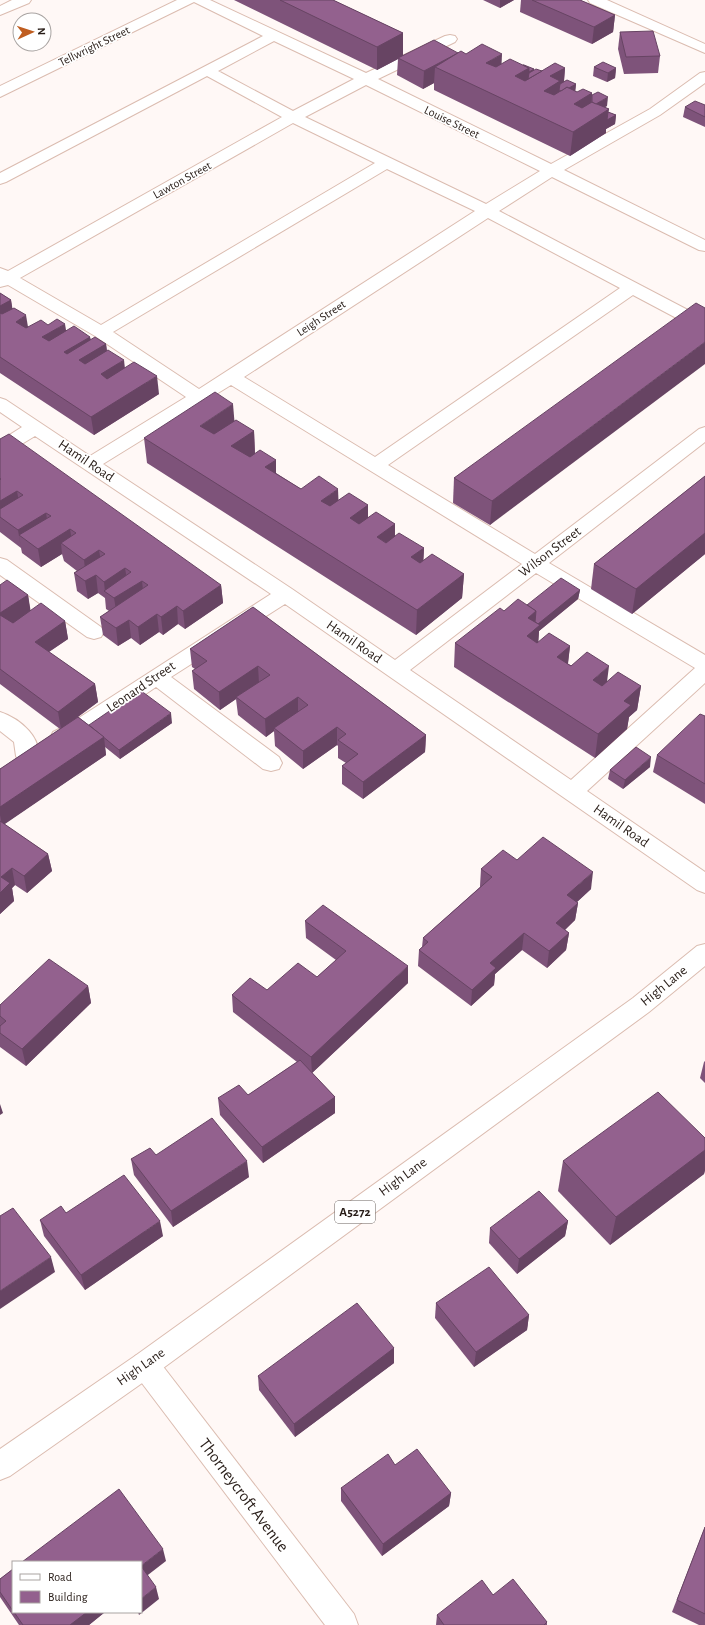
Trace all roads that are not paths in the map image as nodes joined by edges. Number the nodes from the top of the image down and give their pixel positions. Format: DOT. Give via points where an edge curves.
graph roads {
  1 [pos="24,0"];
  2 [pos="188,0"];
  3 [pos="199,0"];
  4 [pos="595,0"];
  5 [pos="0,11"];
  6 [pos="273,36"];
  7 [pos="450,39"];
  8 [pos="705,49"];
  9 [pos="208,71"];
  10 [pos="705,76"];
  11 [pos="366,79"];
  12 [pos="0,92"];
  13 [pos="293,117"];
  14 [pos="386,163"];
  15 [pos="551,171"];
  16 [pos="0,179"];
  17 [pos="486,211"];
  18 [pos="705,246"];
  19 [pos="2,278"];
  20 [pos="632,288"];
  21 [pos="705,326"];
  22 [pos="101,332"];
  23 [pos="231,377"];
  24 [pos="200,397"];
  25 [pos="0,404"];
  26 [pos="35,427"];
  27 [pos="705,434"];
  28 [pos="0,449"];
  29 [pos="90,464"];
  30 [pos="375,465"];
  31 [pos="535,563"];
  32 [pos="0,565"];
  33 [pos="285,594"];
  34 [pos="94,632"];
  35 [pos="705,665"];
  36 [pos="395,670"];
  37 [pos="705,672"];
  38 [pos="156,676"];
  39 [pos="0,720"];
  40 [pos="27,756"];
  41 [pos="272,763"];
  42 [pos="11,771"];
  43 [pos="572,792"];
  44 [pos="705,884"];
  45 [pos="705,953"];
  46 [pos="144,1365"];
  47 [pos="0,1466"];
  48 [pos="343,1625"];
  1 -- 5 [label="street"];
  2 -- 12 [label="street, Tellwright Street"];
  3 -- 6 [label="street, Louise Street"];
  4 -- 8 [label="street"];
  6 -- 9 [label="street"];
  6 -- 11 [label="street, Louise Street"];
  7 -- 11 [label="street, Lawton Street"];
  9 -- 13 [label="street"];
  9 -- 16 [label="street"];
  10 -- 15 [label="street, Leigh Street" via="661,108"];
  11 -- 13 [label="street, Lawton Street"];
  11 -- 15 [label="street, Louise Street"];
  13 -- 14 [label="street"];
  13 -- 19 [label="street, Lawton Street"];
  14 -- 17 [label="street"];
  14 -- 22 [label="street"];
  15 -- 17 [label="street, Leigh Street"];
  15 -- 18 [label="street, Louise Street"];
  17 -- 20 [label="street"];
  17 -- 23 [label="street, Leigh Street"];
  19 -- 22 [label="street"];
  20 -- 21 [label="street"];
  20 -- 30 [label="street"];
  22 -- 24 [label="street"];
  23 -- 24 [label="street, Leigh Street"];
  23 -- 30 [label="street"];
  24 -- 29 [label="street, Leigh Street"];
  25 -- 26 [label="street, Hamil Road"];
  26 -- 28 [label="street"];
  26 -- 29 [label="street, Hamil Road"];
  27 -- 31 [label="street, Wilson Street"];
  29 -- 33 [label="street, Hamil Road"];
  30 -- 31 [label="street"];
  31 -- 35 [label="street"];
  31 -- 36 [label="street, Wilson Street"];
  32 -- 34 [label="street"];
  33 -- 36 [label="street, Hamil Road"];
  33 -- 38 [label="street, Leonard Street"];
  36 -- 43 [label="street, Hamil Road"];
  37 -- 43 [label="street"];
  38 -- 40 [label="street, Leonard Street" via="78,729"];
  38 -- 41 [label="street"];
  39 -- 40 [label="street" via="24,738"];
  40 -- 42 [label="street, Leonard Street"];
  43 -- 44 [label="street, Hamil Road"];
  45 -- 46 [label="street, High Lane / A5272" via="641,1005"];
  46 -- 47 [label="street, High Lane / A5272"];
  46 -- 48 [label="street, Thorneycroft Avenue"];
}
